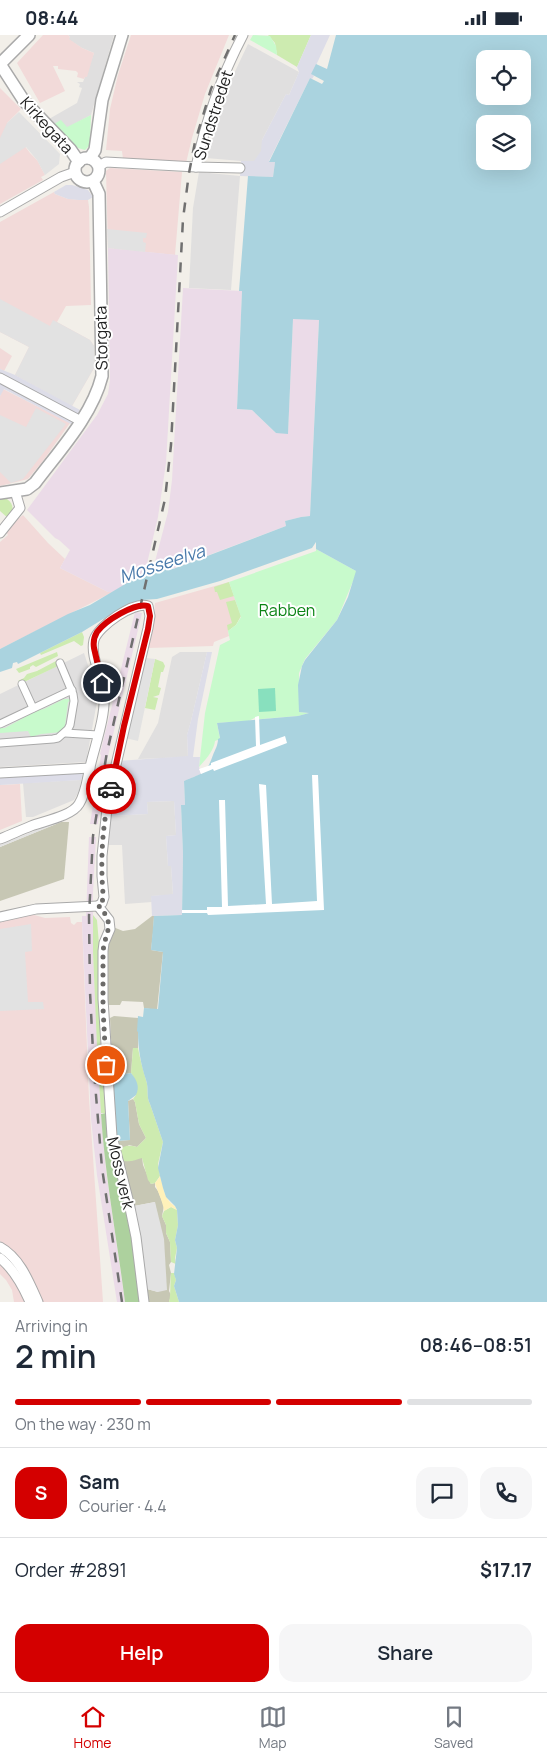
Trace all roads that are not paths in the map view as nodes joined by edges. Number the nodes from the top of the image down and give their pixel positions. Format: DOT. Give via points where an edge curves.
graph roads {
  1 [pos="28,35"];
  2 [pos="122,35"];
  3 [pos="243,35"];
  4 [pos="0,64"];
  5 [pos="86,164"];
  6 [pos="196,167"];
  7 [pos="240,167"];
  8 [pos="93,181"];
  9 [pos="0,212"];
  10 [pos="0,378"];
  11 [pos="81,421"];
  12 [pos="21,490"];
  13 [pos="0,493"];
  14 [pos="0,533"];
  15 [pos="60,663"];
  16 [pos="22,684"];
  17 [pos="72,690"];
  18 [pos="33,708"];
  19 [pos="0,725"];
  20 [pos="65,733"];
  21 [pos="98,735"];
  22 [pos="0,743"];
  23 [pos="90,768"];
  24 [pos="0,773"];
  25 [pos="0,839"];
  26 [pos="98,905"];
  27 [pos="0,917"];
  28 [pos="0,1247"];
  29 [pos="0,1258"];
  30 [pos="30,1302"];
  31 [pos="38,1302"];
  32 [pos="144,1302"];
  1 -- 4 [label="street"];
  2 -- 5 [label="street" via="102,100 95,150"];
  3 -- 6 [label="street, Sundstredet" via="217,89"];
  4 -- 5 [label="street, Kirkegata" via="24,101"];
  5 -- 6 [label="street, Sundstredet" via="106,162"];
  5 -- 8 [label="street" via="99,174"];
  5 -- 8 [label="street" via="77,177 83,182"];
  5 -- 9 [label="street, Sundstredet"];
  6 -- 7 [label="street, Sundstredet"];
  8 -- 11 [label="street, Storgata" via="98,193 102,376 99,389"];
  10 -- 11 [label="street"];
  11 -- 12 [label="street, Storgata" via="35,483"];
  12 -- 13 [label="street"];
  12 -- 14 [label="street" via="20,508"];
  15 -- 17 [label="street"];
  16 -- 18 [label="street"];
  17 -- 18 [label="street"];
  17 -- 20 [label="street" via="74,701 70,725"];
  18 -- 19 [label="street"];
  20 -- 21 [label="street"];
  20 -- 22 [label="street" via="53,739"];
  21 -- 23 [label="street"];
  21 -- 26 [label="street" via="104,697 93,642 99,631 125,611 143,604 148,606 150,616 108,799 102,856 104,897"];
  23 -- 24 [label="street"];
  23 -- 25 [label="street" via="87,785 76,808"];
  26 -- 27 [label="street" via="36,909"];
  26 -- 32 [label="street, Moss verk" via="110,925 103,951 103,999 112,1137 136,1237"];
  28 -- 31 [label="street" via="18,1264"];
  29 -- 30 [label="street" via="17,1277"];
}
